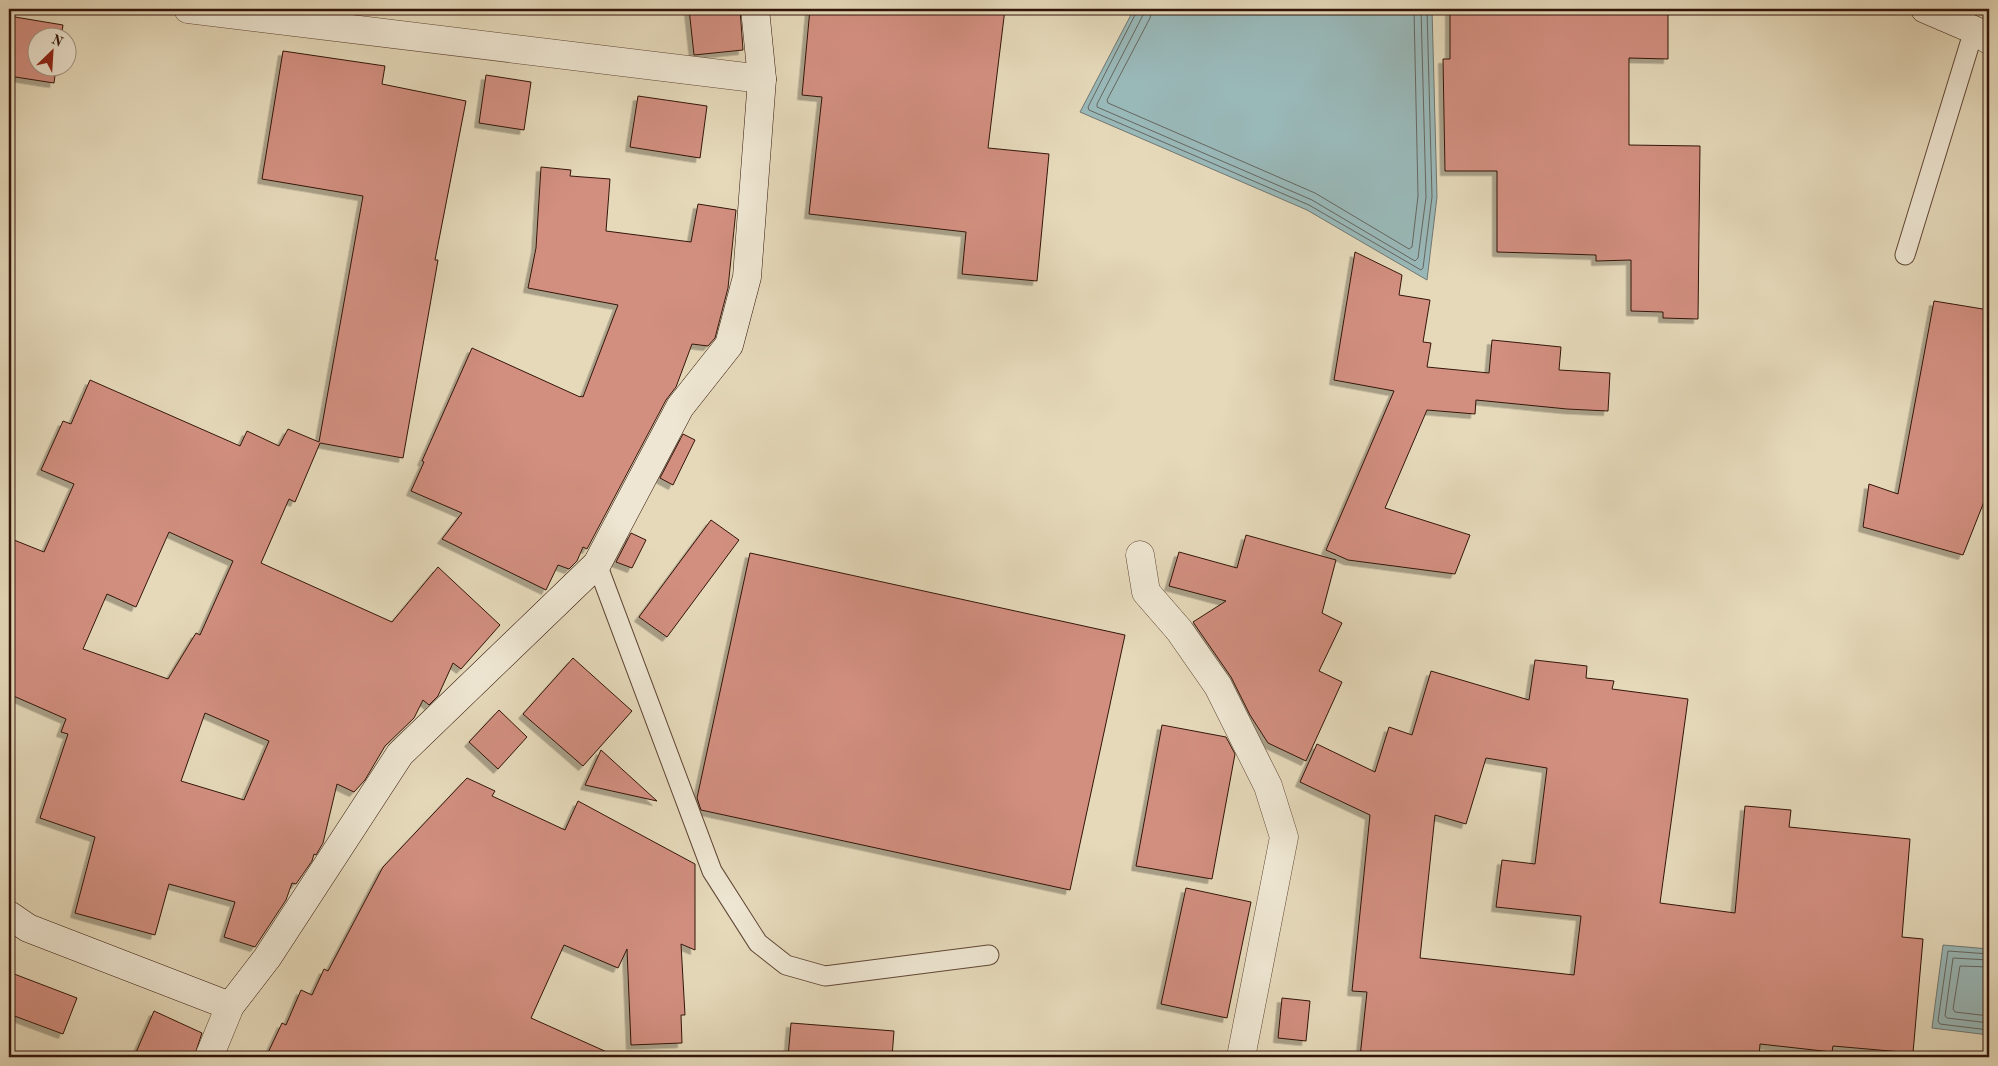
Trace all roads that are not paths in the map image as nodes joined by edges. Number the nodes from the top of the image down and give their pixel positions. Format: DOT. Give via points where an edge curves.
graph roads {
  1 [pos="188,9"];
  2 [pos="755,9"];
  3 [pos="1925,9"];
  4 [pos="1981,35"];
  5 [pos="762,79"];
  6 [pos="1904,255"];
  7 [pos="1140,555"];
  8 [pos="597,564"];
  9 [pos="9,915"];
  10 [pos="989,955"];
  11 [pos="230,1006"];
  12 [pos="209,1057"];
  13 [pos="1241,1057"];
  1 -- 5 [label="main road"];
  2 -- 5 [label="main road"];
  3 -- 4 [label="main road"];
  4 -- 6 [label="lane"];
  5 -- 8 [label="main road" via="747,277 729,345 680,407"];
  7 -- 13 [label="main road" via="1146,592 1179,630 1218,686 1268,786 1284,837"];
  8 -- 10 [label="lane" via="712,871 758,943 786,966 825,976"];
  8 -- 11 [label="main road" via="400,754 267,958"];
  9 -- 11 [label="main road" via="28,928"];
  11 -- 12 [label="main road"];
}
